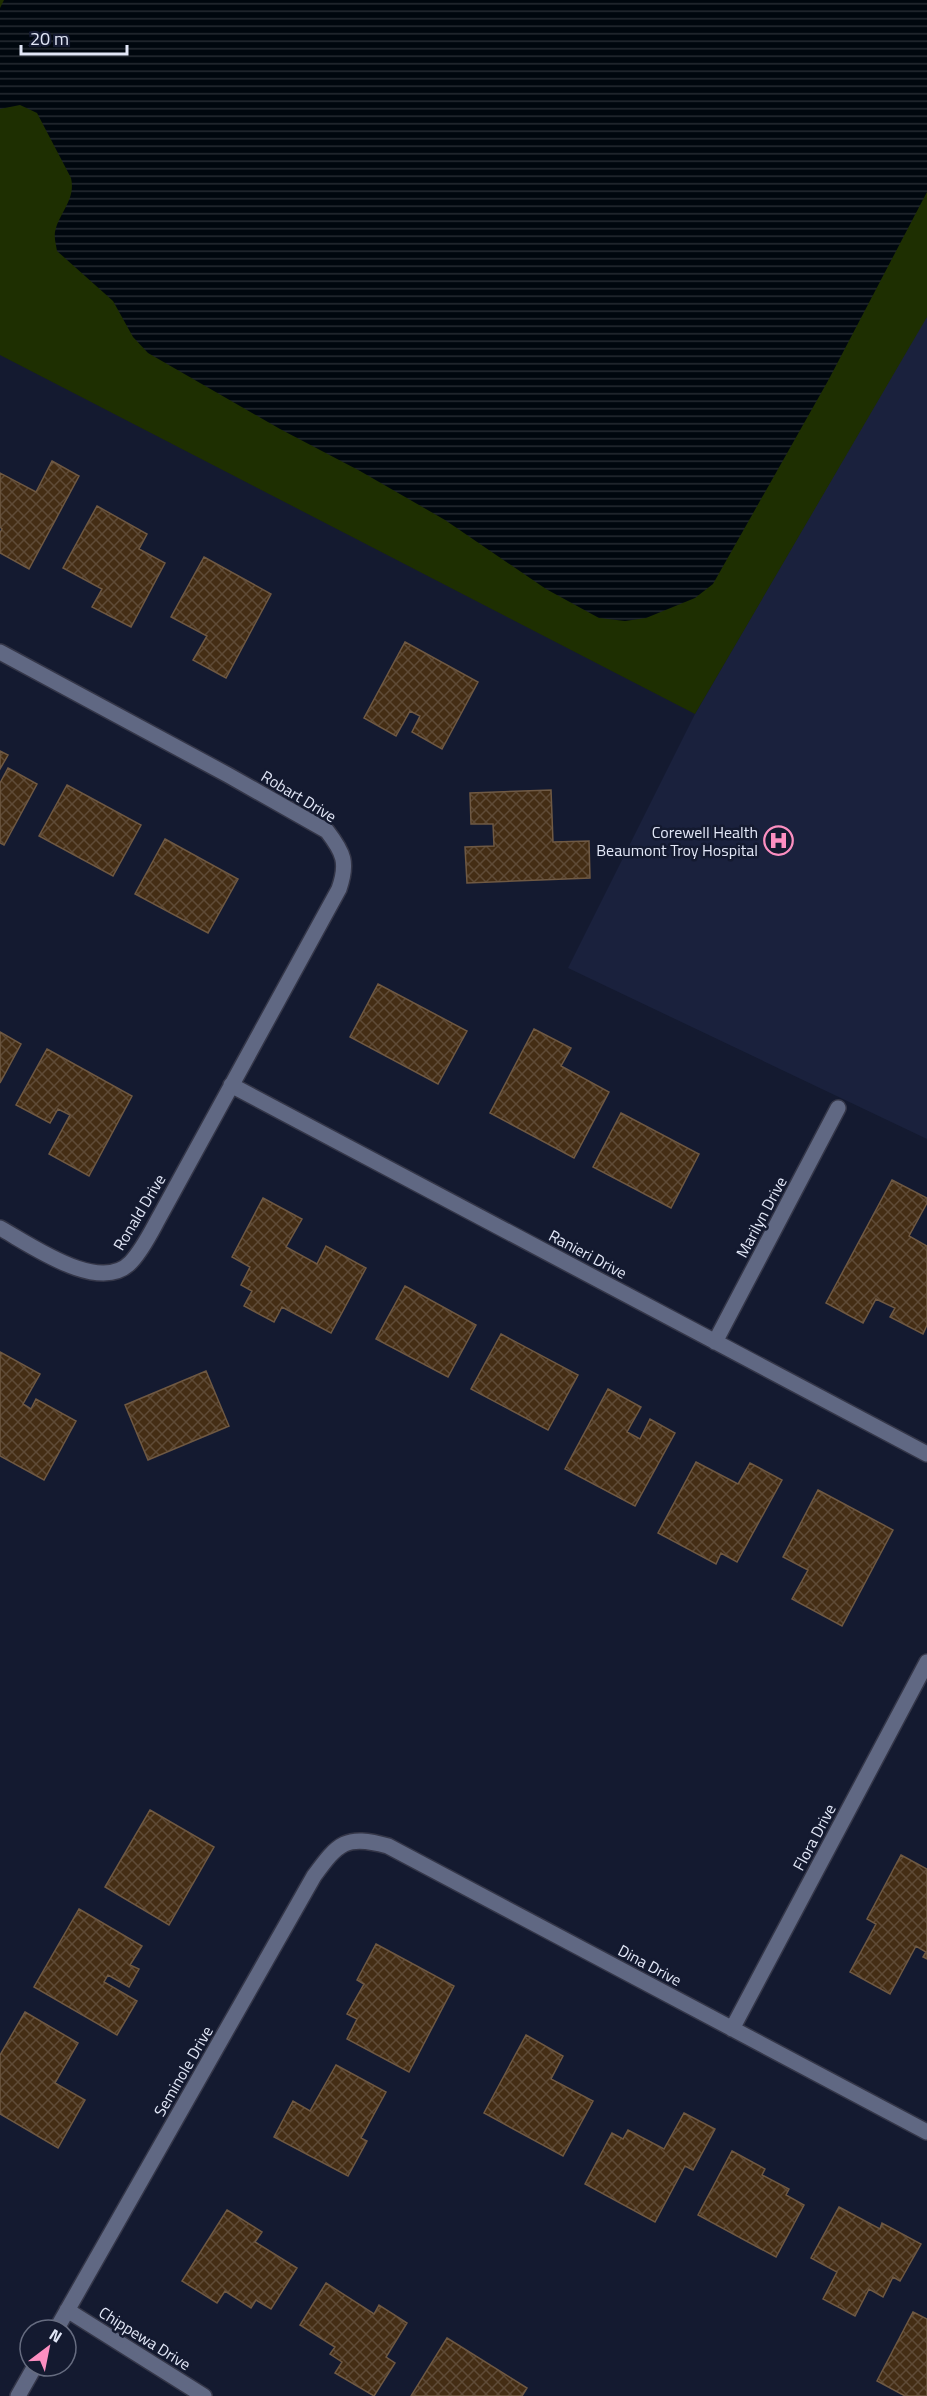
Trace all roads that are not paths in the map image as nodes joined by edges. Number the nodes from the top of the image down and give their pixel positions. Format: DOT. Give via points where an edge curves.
graph roads {
  1 [pos="0,652"];
  2 [pos="231,1085"];
  3 [pos="838,1108"];
  4 [pos="0,1228"];
  5 [pos="715,1342"];
  6 [pos="927,1454"];
  7 [pos="927,1662"];
  8 [pos="353,1840"];
  9 [pos="732,2029"];
  10 [pos="927,2132"];
  11 [pos="67,2310"];
  12 [pos="63,2318"];
  13 [pos="28,2378"];
  14 [pos="18,2396"];
  15 [pos="204,2396"];
  1 -- 2 [label="street, Robart Drive" via="303,817 327,831 338,845 344,860 339,889"];
  2 -- 4 [label="street, Ronald Drive" via="130,1264 111,1273 92,1274"];
  2 -- 5 [label="street, Ranieri Drive"];
  3 -- 5 [label="street, Marilyn Drive"];
  5 -- 6 [label="street, Ranieri Drive"];
  7 -- 9 [label="street, Flora Drive"];
  8 -- 9 [label="street, Dina Drive" via="388,1846"];
  8 -- 11 [label="street, Seminole Drive" via="331,1852 314,1876"];
  9 -- 10 [label="street, Dina Drive"];
  11 -- 12 [label="street, Seminole Drive"];
  11 -- 15 [label="street, Chippewa Drive"];
  13 -- 14 [label="street"];
}
